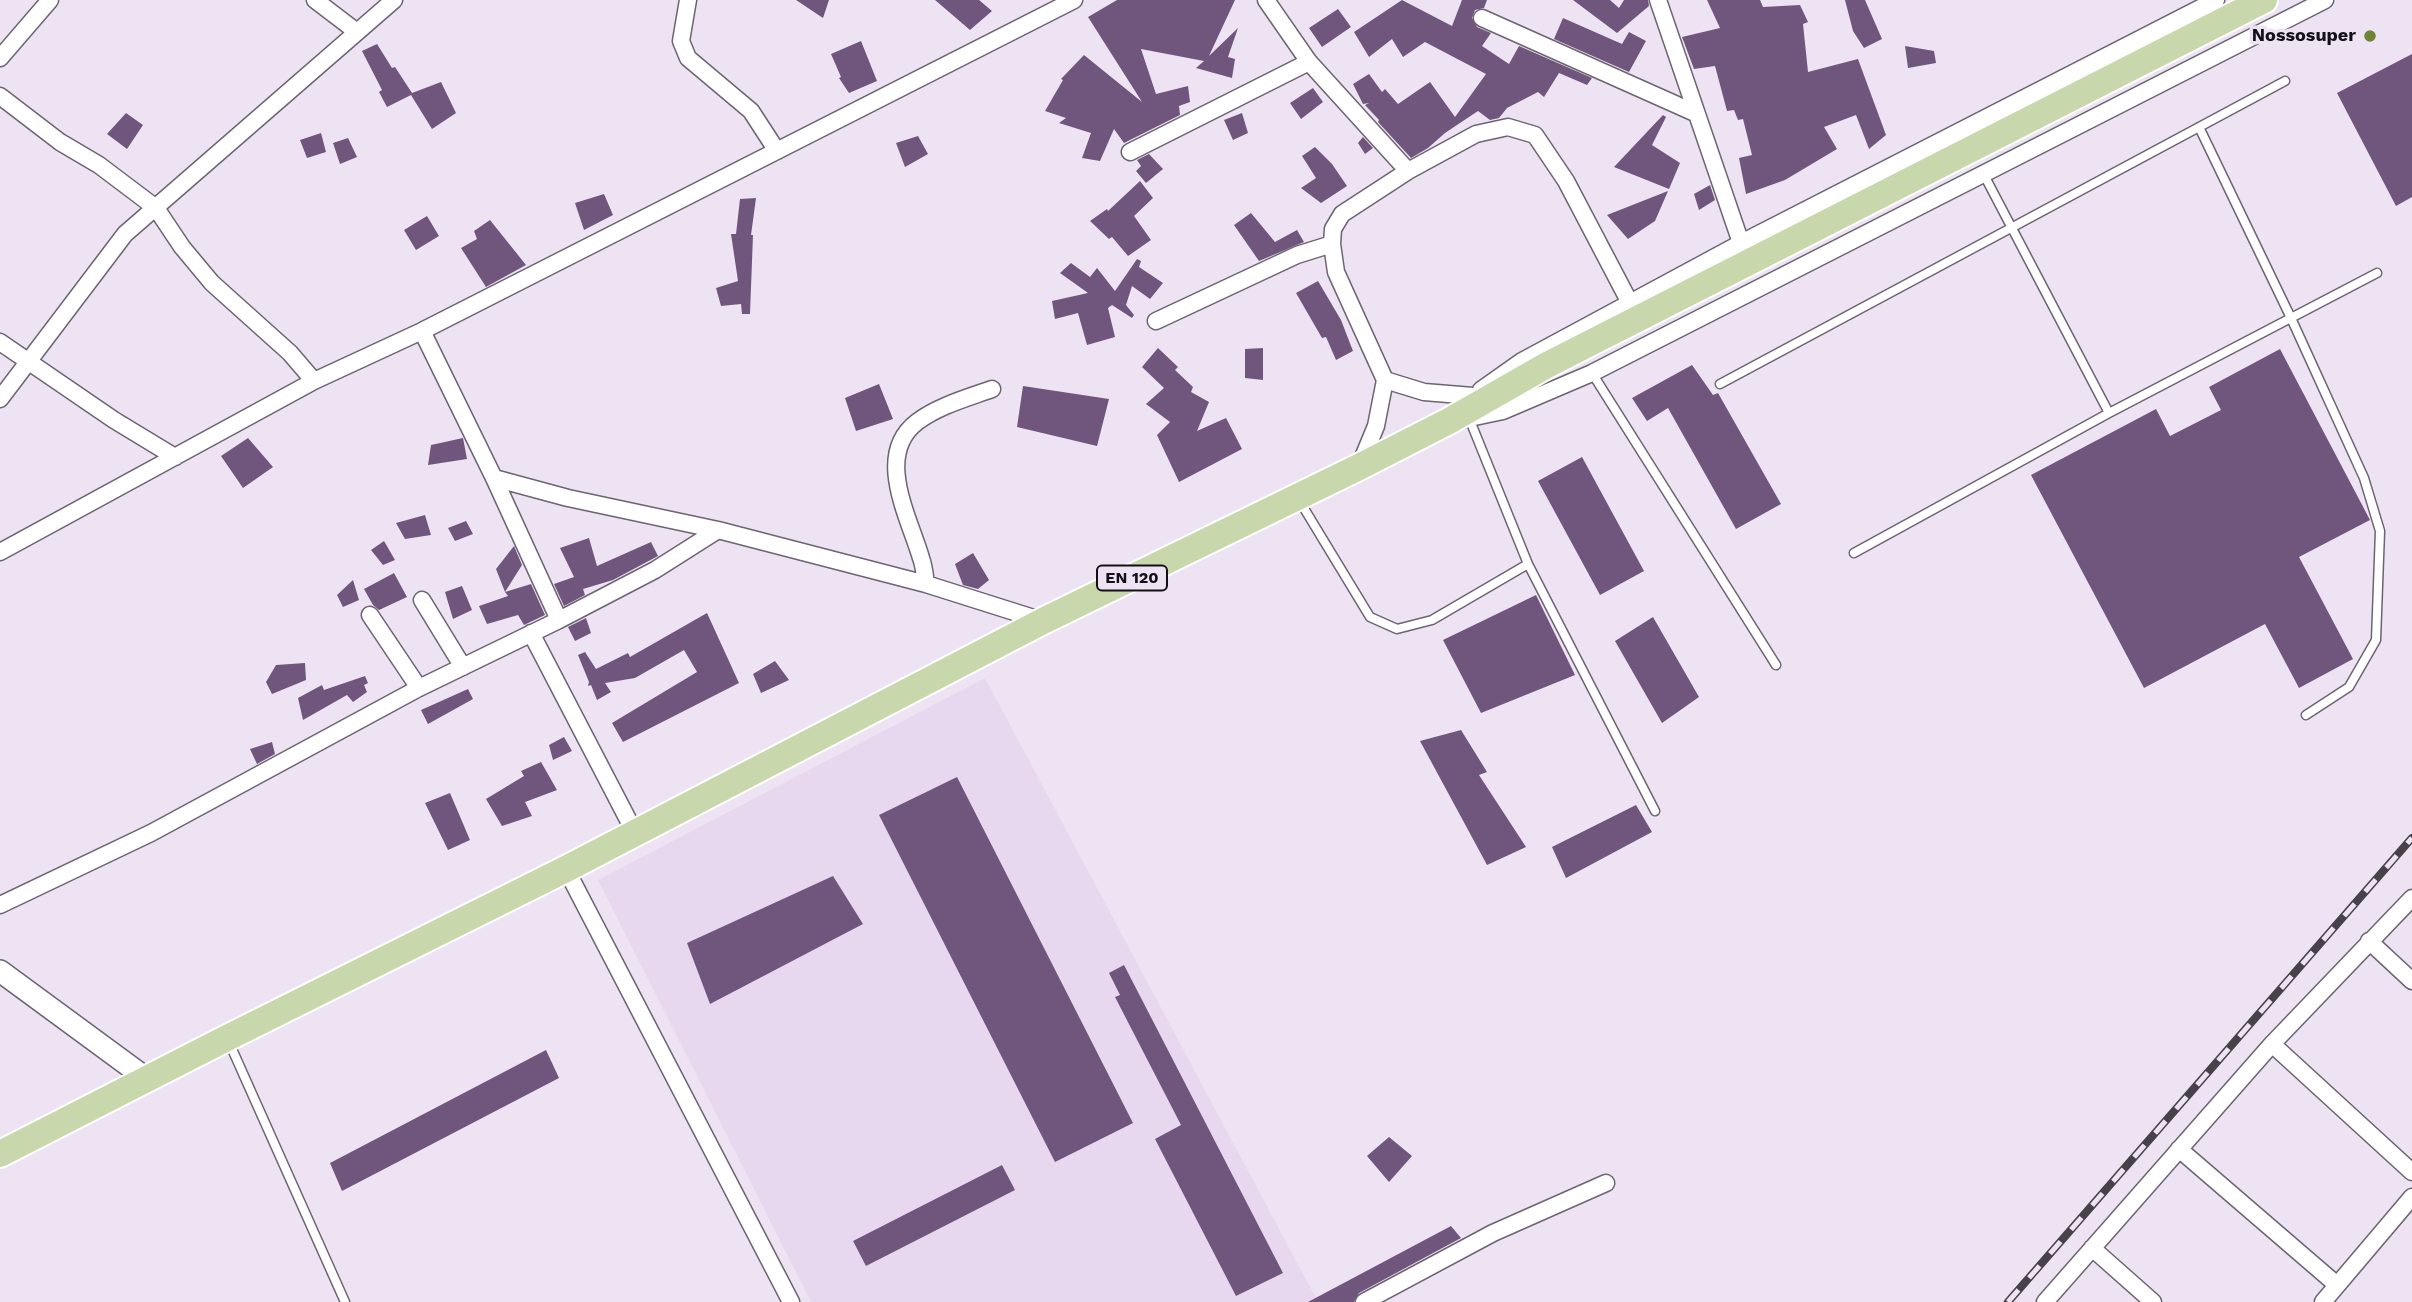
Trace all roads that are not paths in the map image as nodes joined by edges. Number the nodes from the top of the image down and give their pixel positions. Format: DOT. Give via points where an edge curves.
graph roads {
  1 [pos="50,0"];
  2 [pos="315,0"];
  3 [pos="394,0"];
  4 [pos="688,0"];
  5 [pos="1074,0"];
  6 [pos="1266,0"];
  7 [pos="1658,0"];
  8 [pos="2264,0"];
  9 [pos="2325,0"];
  10 [pos="2206,2"];
  11 [pos="1482,18"];
  12 [pos="357,32"];
  13 [pos="0,58"];
  14 [pos="1309,62"];
  15 [pos="2285,81"];
  16 [pos="0,96"];
  17 [pos="1695,113"];
  18 [pos="2199,127"];
  19 [pos="777,151"];
  20 [pos="1130,152"];
  21 [pos="1408,171"];
  22 [pos="1983,173"];
  23 [pos="156,208"];
  24 [pos="2012,228"];
  25 [pos="1741,243"];
  26 [pos="1332,244"];
  27 [pos="2377,273"];
  28 [pos="1630,303"];
  29 [pos="2291,318"];
  30 [pos="1156,321"];
  31 [pos="422,331"];
  32 [pos="0,342"];
  33 [pos="26,362"];
  34 [pos="1592,373"];
  35 [pos="1385,380"];
  36 [pos="314,381"];
  37 [pos="1720,384"];
  38 [pos="992,389"];
  39 [pos="1473,396"];
  40 [pos="0,399"];
  41 [pos="2109,413"];
  42 [pos="1459,420"];
  43 [pos="175,457"];
  44 [pos="1359,467"];
  45 [pos="494,478"];
  46 [pos="1297,497"];
  47 [pos="718,530"];
  48 [pos="0,552"];
  49 [pos="1854,553"];
  50 [pos="1528,564"];
  51 [pos="926,584"];
  52 [pos="422,600"];
  53 [pos="370,615"];
  54 [pos="559,620"];
  55 [pos="1043,621"];
  56 [pos="531,634"];
  57 [pos="1776,665"];
  58 [pos="463,667"];
  59 [pos="419,688"];
  60 [pos="2306,715"];
  61 [pos="1655,811"];
  62 [pos="635,833"];
  63 [pos="566,869"];
  64 [pos="2412,898"];
  65 [pos="0,905"];
  66 [pos="2369,941"];
  67 [pos="0,971"];
  68 [pos="2412,981"];
  69 [pos="227,1038"];
  70 [pos="2272,1044"];
  71 [pos="147,1079"];
  72 [pos="2179,1149"];
  73 [pos="0,1154"];
  74 [pos="2412,1172"];
  75 [pos="1606,1182"];
  76 [pos="2412,1197"];
  77 [pos="2092,1248"];
  78 [pos="2337,1285"];
  79 [pos="345,1302"];
  80 [pos="791,1302"];
  81 [pos="1364,1302"];
  82 [pos="2045,1302"];
  83 [pos="2153,1302"];
  84 [pos="2323,1302"];
  1 -- 13 [label="street"];
  2 -- 12 [label="street"];
  3 -- 12 [label="street"];
  4 -- 19 [label="street" via="681,41 688,58 751,111"];
  5 -- 19 [label="street"];
  6 -- 14 [label="street"];
  7 -- 17 [label="street"];
  8 -- 42 [label="main road, EN 120" via="1547,365"];
  9 -- 22 [label="street"];
  10 -- 25 [label="street"];
  11 -- 17 [label="street"];
  12 -- 23 [label="street"];
  14 -- 20 [label="street"];
  14 -- 21 [label="street"];
  15 -- 18 [label="lane"];
  16 -- 23 [label="street"];
  17 -- 25 [label="street"];
  18 -- 24 [label="lane"];
  18 -- 29 [label="lane"];
  19 -- 31 [label="street"];
  21 -- 26 [label="street" via="1342,214 1333,229"];
  21 -- 28 [label="street" via="1476,134 1508,127 1535,135 1566,181"];
  22 -- 24 [label="lane"];
  22 -- 34 [label="street"];
  23 -- 33 [label="street" via="125,234"];
  23 -- 36 [label="street" via="212,283 290,353"];
  24 -- 37 [label="lane"];
  24 -- 41 [label="lane"];
  25 -- 28 [label="street"];
  26 -- 30 [label="street" via="1297,255"];
  26 -- 35 [label="street" via="1336,272"];
  27 -- 29 [label="lane"];
  28 -- 39 [label="street" via="1522,360"];
  29 -- 41 [label="lane"];
  29 -- 60 [label="lane" via="2364,478 2380,531 2376,640 2350,687"];
  31 -- 36 [label="street"];
  31 -- 45 [label="street"];
  32 -- 33 [label="street"];
  33 -- 40 [label="street"];
  33 -- 43 [label="street"];
  34 -- 42 [label="street" via="1503,411"];
  34 -- 57 [label="lane"];
  35 -- 39 [label="street" via="1424,392"];
  35 -- 44 [label="street" via="1376,426"];
  36 -- 43 [label="street"];
  38 -- 51 [label="street" via="917,422 904,435 896,457 897,479"];
  39 -- 42 [label="street"];
  41 -- 49 [label="lane"];
  42 -- 44 [label="main road, EN 120"];
  42 -- 50 [label="lane"];
  43 -- 48 [label="street"];
  44 -- 46 [label="main road, EN 120"];
  45 -- 47 [label="street"];
  45 -- 54 [label="street"];
  46 -- 50 [label="lane" via="1370,617 1397,629 1432,620"];
  46 -- 55 [label="main road, EN 120"];
  47 -- 51 [label="street"];
  47 -- 54 [label="street" via="655,570"];
  50 -- 61 [label="lane"];
  51 -- 55 [label="street"];
  52 -- 58 [label="street"];
  53 -- 59 [label="street"];
  54 -- 56 [label="street"];
  55 -- 62 [label="main road, EN 120"];
  56 -- 58 [label="street"];
  56 -- 62 [label="street"];
  58 -- 59 [label="street"];
  59 -- 65 [label="street" via="151,833"];
  62 -- 63 [label="main road, EN 120"];
  63 -- 69 [label="main road, EN 120"];
  63 -- 80 [label="street"];
  64 -- 66 [label="street"];
  66 -- 68 [label="street"];
  66 -- 70 [label="street"];
  67 -- 71 [label="street"];
  69 -- 71 [label="main road, EN 120"];
  69 -- 79 [label="lane"];
  70 -- 72 [label="street"];
  70 -- 74 [label="street"];
  71 -- 73 [label="main road, EN 120"];
  72 -- 77 [label="street"];
  72 -- 78 [label="street"];
  75 -- 81 [label="street" via="1493,1233"];
  76 -- 78 [label="street"];
  77 -- 82 [label="street"];
  77 -- 83 [label="street"];
  78 -- 84 [label="street"];
}
